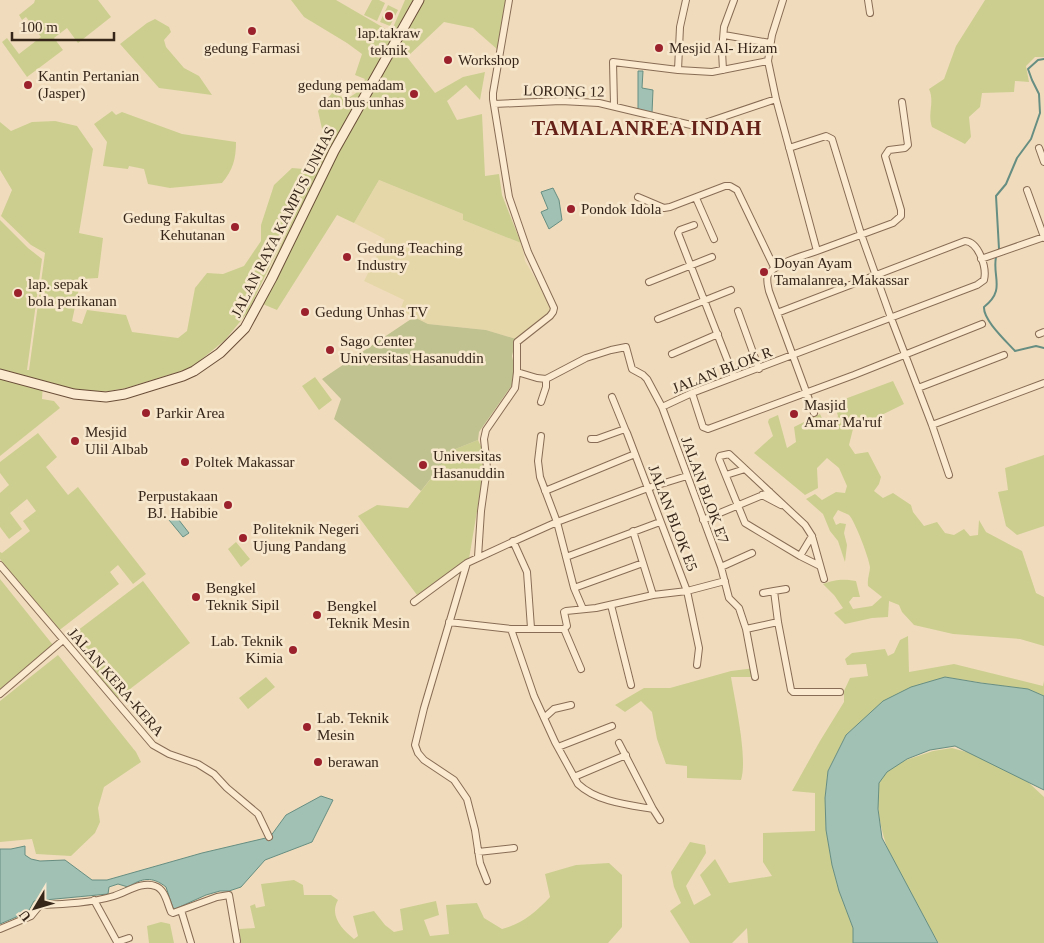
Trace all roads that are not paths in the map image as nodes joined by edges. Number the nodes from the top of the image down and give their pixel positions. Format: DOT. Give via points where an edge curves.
graph roads {
  1 [pos="419,0"];
  2 [pos="509,0"];
  3 [pos="686,0"];
  4 [pos="734,0"];
  5 [pos="783,0"];
  6 [pos="868,0"];
  7 [pos="870,13"];
  8 [pos="724,35"];
  9 [pos="770,43"];
  10 [pos="768,61"];
  11 [pos="678,70"];
  12 [pos="723,70"];
  13 [pos="776,99"];
  14 [pos="902,102"];
  15 [pos="494,104"];
  16 [pos="614,106"];
  17 [pos="789,148"];
  18 [pos="1039,148"];
  19 [pos="1044,162"];
  20 [pos="1027,190"];
  21 [pos="638,197"];
  22 [pos="696,198"];
  23 [pos="694,225"];
  24 [pos="861,234"];
  25 [pos="1044,237"];
  26 [pos="714,239"];
  27 [pos="817,251"];
  28 [pos="712,257"];
  29 [pos="981,259"];
  30 [pos="691,265"];
  31 [pos="774,267"];
  32 [pos="876,275"];
  33 [pos="648,282"];
  34 [pos="731,290"];
  35 [pos="704,300"];
  36 [pos="738,311"];
  37 [pos="777,313"];
  38 [pos="891,318"];
  39 [pos="658,320"];
  40 [pos="982,324"];
  41 [pos="718,334"];
  42 [pos="672,354"];
  43 [pos="906,354"];
  44 [pos="1004,355"];
  45 [pos="792,356"];
  46 [pos="759,368"];
  47 [pos="517,372"];
  48 [pos="0,374"];
  49 [pos="734,378"];
  50 [pos="546,379"];
  51 [pos="1044,383"];
  52 [pos="918,388"];
  53 [pos="692,393"];
  54 [pos="806,393"];
  55 [pos="612,397"];
  56 [pos="541,402"];
  57 [pos="662,408"];
  58 [pos="814,413"];
  59 [pos="932,425"];
  60 [pos="624,429"];
  61 [pos="541,436"];
  62 [pos="591,439"];
  63 [pos="635,454"];
  64 [pos="745,469"];
  65 [pos="726,475"];
  66 [pos="949,475"];
  67 [pos="688,476"];
  68 [pos="648,488"];
  69 [pos="545,490"];
  70 [pos="770,492"];
  71 [pos="762,496"];
  72 [pos="737,506"];
  73 [pos="785,506"];
  74 [pos="703,520"];
  75 [pos="557,522"];
  76 [pos="660,522"];
  77 [pos="633,531"];
  78 [pos="812,536"];
  79 [pos="513,541"];
  80 [pos="752,553"];
  81 [pos="566,556"];
  82 [pos="800,556"];
  83 [pos="478,557"];
  84 [pos="467,563"];
  85 [pos="643,563"];
  86 [pos="0,565"];
  87 [pos="820,566"];
  88 [pos="721,567"];
  89 [pos="824,579"];
  90 [pos="725,581"];
  91 [pos="574,588"];
  92 [pos="786,589"];
  93 [pos="687,591"];
  94 [pos="774,591"];
  95 [pos="763,593"];
  96 [pos="653,595"];
  97 [pos="414,602"];
  98 [pos="612,604"];
  99 [pos="583,609"];
  100 [pos="449,622"];
  101 [pos="778,622"];
  102 [pos="531,628"];
  103 [pos="510,629"];
  104 [pos="564,629"];
  105 [pos="746,629"];
  106 [pos="63,640"];
  107 [pos="697,666"];
  108 [pos="581,669"];
  109 [pos="755,677"];
  110 [pos="631,685"];
  111 [pos="840,692"];
  112 [pos="0,694"];
  113 [pos="572,705"];
  114 [pos="544,718"];
  115 [pos="612,726"];
  116 [pos="619,743"];
  117 [pos="558,747"];
  118 [pos="626,755"];
  119 [pos="574,777"];
  120 [pos="653,808"];
  121 [pos="660,820"];
  122 [pos="268,837"];
  123 [pos="514,848"];
  124 [pos="478,852"];
  125 [pos="487,881"];
  126 [pos="94,900"];
  127 [pos="181,910"];
  128 [pos="0,929"];
  129 [pos="128,938"];
  130 [pos="237,941"];
  131 [pos="191,943"];
  1 -- 48 [label="street, JALAN RAYA KAMPUS UNHAS" via="334,151 245,328 220,353 194,372 106,397 74,394"];
  2 -- 15 [label="street" via="493,93"];
  3 -- 11 [label="street" via="680,27"];
  4 -- 8 [label="street"];
  5 -- 9 [label="street"];
  6 -- 7 [label="street"];
  8 -- 9 [label="street"];
  8 -- 12 [label="street"];
  9 -- 10 [label="street"];
  10 -- 12 [label="street"];
  10 -- 13 [label="street"];
  11 -- 12 [label="street"];
  11 -- 16 [label="street" via="613,62"];
  13 -- 16 [label="street, LORONG 12" via="702,124 690,125"];
  13 -- 17 [label="street"];
  14 -- 24 [label="street" via="908,145 889,150 886,156 901,216 893,223"];
  15 -- 16 [label="street, LORONG 12" via="581,101"];
  15 -- 47 [label="street" via="510,198 528,252 554,308 550,316 517,342"];
  17 -- 24 [label="street" via="826,136 832,139"];
  17 -- 27 [label="street"];
  18 -- 19 [label="street"];
  20 -- 25 [label="street"];
  21 -- 22 [label="street" via="664,208"];
  22 -- 26 [label="street"];
  22 -- 31 [label="street" via="726,186 737,190"];
  23 -- 30 [label="street" via="680,230 678,234"];
  24 -- 27 [label="street"];
  24 -- 32 [label="street"];
  25 -- 29 [label="street"];
  27 -- 31 [label="street"];
  28 -- 30 [label="street"];
  29 -- 32 [label="street" via="974,244 965,241"];
  29 -- 38 [label="street, JALAN BLOK R" via="984,280"];
  30 -- 33 [label="street"];
  30 -- 35 [label="street"];
  31 -- 37 [label="street" via="767,279"];
  32 -- 37 [label="street"];
  32 -- 38 [label="street"];
  34 -- 35 [label="street"];
  35 -- 39 [label="street"];
  35 -- 41 [label="street"];
  36 -- 46 [label="street"];
  37 -- 45 [label="street"];
  38 -- 43 [label="street"];
  38 -- 45 [label="street, JALAN BLOK R"];
  40 -- 43 [label="street"];
  41 -- 42 [label="street"];
  41 -- 49 [label="street"];
  43 -- 52 [label="street"];
  43 -- 54 [label="street"];
  44 -- 52 [label="street"];
  45 -- 46 [label="street, JALAN BLOK R"];
  45 -- 54 [label="street"];
  46 -- 49 [label="street, JALAN BLOK R"];
  47 -- 50 [label="street"];
  47 -- 83 [label="street" via="515,388 486,430 484,439 488,468 480,511"];
  49 -- 53 [label="street, JALAN BLOK R"];
  50 -- 56 [label="street"];
  50 -- 57 [label="street, JALAN BLOK E7" via="586,358 625,346 632,367 646,379"];
  51 -- 59 [label="street"];
  52 -- 59 [label="street"];
  53 -- 54 [label="street" via="706,429"];
  53 -- 57 [label="street, JALAN BLOK R"];
  54 -- 58 [label="street"];
  55 -- 60 [label="street, JALAN BLOK E5"];
  57 -- 67 [label="street, JALAN BLOK E7"];
  59 -- 66 [label="street"];
  60 -- 62 [label="street"];
  60 -- 63 [label="street, JALAN BLOK E5"];
  61 -- 69 [label="street" via="538,466"];
  63 -- 68 [label="street, JALAN BLOK E5"];
  63 -- 69 [label="street"];
  64 -- 65 [label="street"];
  64 -- 65 [label="street" via="729,454 720,456"];
  64 -- 70 [label="street"];
  65 -- 72 [label="street"];
  67 -- 68 [label="street"];
  67 -- 74 [label="street, JALAN BLOK E7"];
  68 -- 75 [label="street"];
  68 -- 76 [label="street, JALAN BLOK E5"];
  69 -- 75 [label="street"];
  70 -- 71 [label="street"];
  70 -- 73 [label="street"];
  71 -- 72 [label="street"];
  71 -- 73 [label="street"];
  72 -- 74 [label="street"];
  72 -- 82 [label="street" via="745,522"];
  73 -- 78 [label="street"];
  74 -- 88 [label="street, JALAN BLOK E7"];
  75 -- 79 [label="street"];
  75 -- 81 [label="street"];
  76 -- 77 [label="street"];
  76 -- 93 [label="street, JALAN BLOK E5"];
  77 -- 81 [label="street"];
  77 -- 85 [label="street"];
  78 -- 82 [label="street"];
  78 -- 87 [label="street"];
  79 -- 83 [label="street"];
  79 -- 102 [label="street" via="527,572"];
  80 -- 88 [label="street"];
  81 -- 91 [label="street"];
  82 -- 87 [label="street"];
  83 -- 84 [label="street"];
  84 -- 97 [label="street"];
  84 -- 100 [label="street"];
  85 -- 91 [label="street"];
  85 -- 96 [label="street"];
  86 -- 106 [label="street, JALAN KERA-KERA"];
  87 -- 89 [label="street"];
  88 -- 90 [label="street, JALAN BLOK E7"];
  90 -- 93 [label="street"];
  90 -- 105 [label="street, JALAN BLOK E7"];
  91 -- 99 [label="street"];
  92 -- 94 [label="street"];
  93 -- 96 [label="street"];
  93 -- 107 [label="street, JALAN BLOK E5" via="699,648"];
  94 -- 95 [label="street"];
  94 -- 101 [label="street"];
  96 -- 98 [label="street"];
  98 -- 99 [label="street"];
  98 -- 110 [label="street"];
  99 -- 104 [label="street" via="565,612 567,626"];
  100 -- 103 [label="street"];
  100 -- 124 [label="street" via="415,745 424,760 454,780 467,799"];
  101 -- 105 [label="street"];
  101 -- 111 [label="street" via="791,690"];
  102 -- 103 [label="street"];
  102 -- 104 [label="street"];
  103 -- 114 [label="street"];
  104 -- 108 [label="street"];
  105 -- 109 [label="street, JALAN BLOK E7"];
  106 -- 112 [label="street"];
  106 -- 122 [label="street, JALAN KERA-KERA" via="153,745 214,774 258,814"];
  113 -- 114 [label="street" via="554,709"];
  114 -- 117 [label="street"];
  115 -- 117 [label="street"];
  116 -- 118 [label="street"];
  117 -- 119 [label="street"];
  118 -- 119 [label="street"];
  118 -- 120 [label="street"];
  119 -- 120 [label="street" via="583,789 593,794 618,803"];
  120 -- 121 [label="street"];
  123 -- 124 [label="street"];
  124 -- 125 [label="street"];
  126 -- 127 [label="street" via="151,885 162,890 171,912"];
  126 -- 128 [label="street" via="40,905 31,916"];
  126 -- 129 [label="street" via="117,942"];
  127 -- 130 [label="street" via="228,895"];
  127 -- 131 [label="street"];
}
